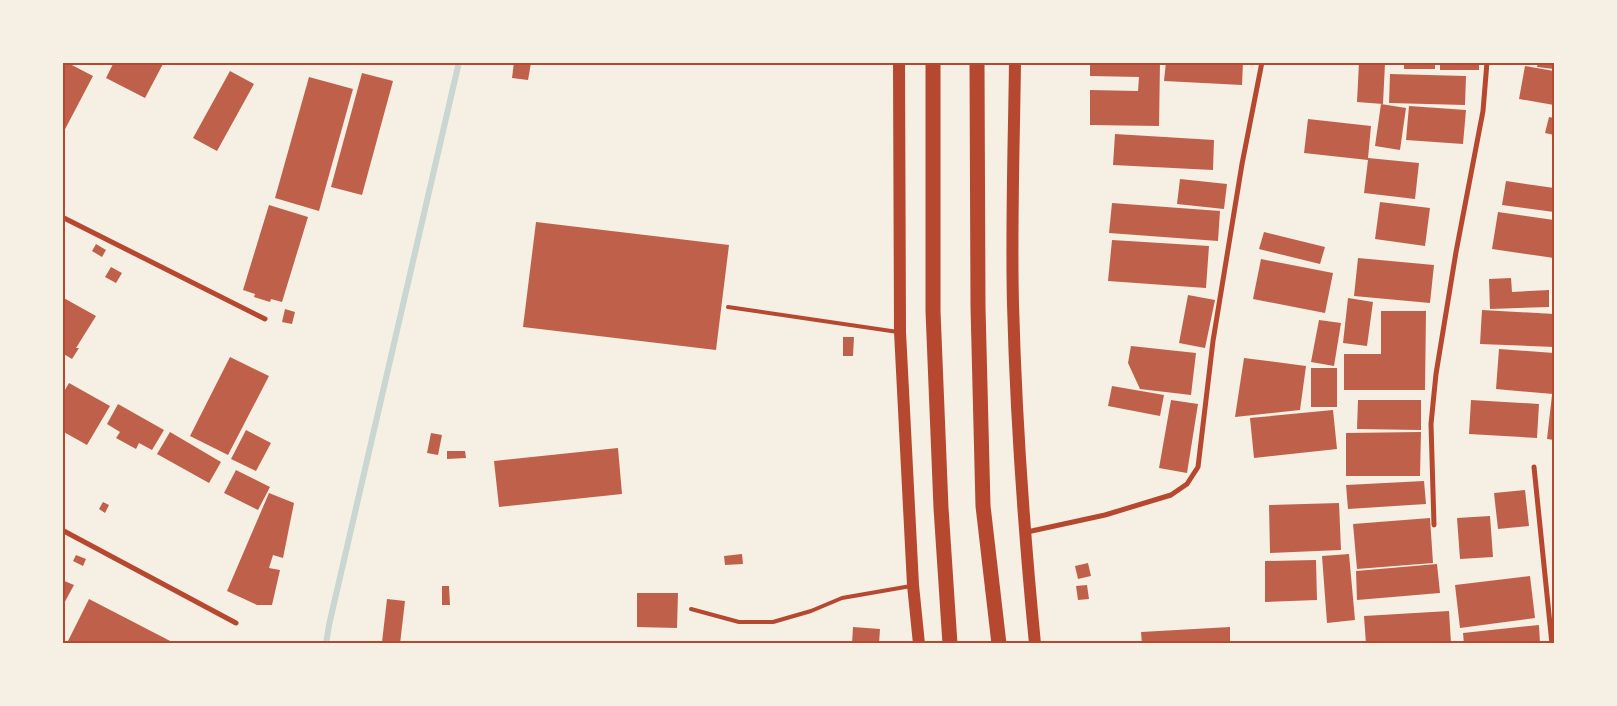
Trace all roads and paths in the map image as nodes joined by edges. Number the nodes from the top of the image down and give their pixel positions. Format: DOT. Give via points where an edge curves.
graph roads {
  1 [pos="899,62"];
  2 [pos="933,62"];
  3 [pos="977,62"];
  4 [pos="1015,62"];
  5 [pos="1262,62"];
  6 [pos="1487,62"];
  7 [pos="62,217"];
  8 [pos="728,307"];
  9 [pos="265,319"];
  10 [pos="900,332"];
  11 [pos="1534,467"];
  12 [pos="1434,525"];
  13 [pos="62,530"];
  14 [pos="1024,533"];
  15 [pos="913,585"];
  16 [pos="691,609"];
  17 [pos="236,623"];
  18 [pos="919,644"];
  19 [pos="950,644"];
  20 [pos="999,644"];
  21 [pos="1035,644"];
  22 [pos="1552,644"];
  1 -- 10 [label="main road"];
  2 -- 19 [label="highway" via="933,311"];
  3 -- 20 [label="highway" via="983,506"];
  4 -- 14 [label="main road" via="1013,302"];
  5 -- 14 [label="street" via="1213,342 1198,467 1188,484 1171,495 1105,515"];
  6 -- 12 [label="street" via="1483,111 1436,374 1431,424"];
  7 -- 9 [label="street"];
  8 -- 10 [label="lane"];
  10 -- 15 [label="main road"];
  11 -- 22 [label="street"];
  13 -- 17 [label="street"];
  14 -- 21 [label="main road"];
  15 -- 16 [label="lane" via="842,598 811,612 773,622 739,622"];
  15 -- 18 [label="main road"];
}
